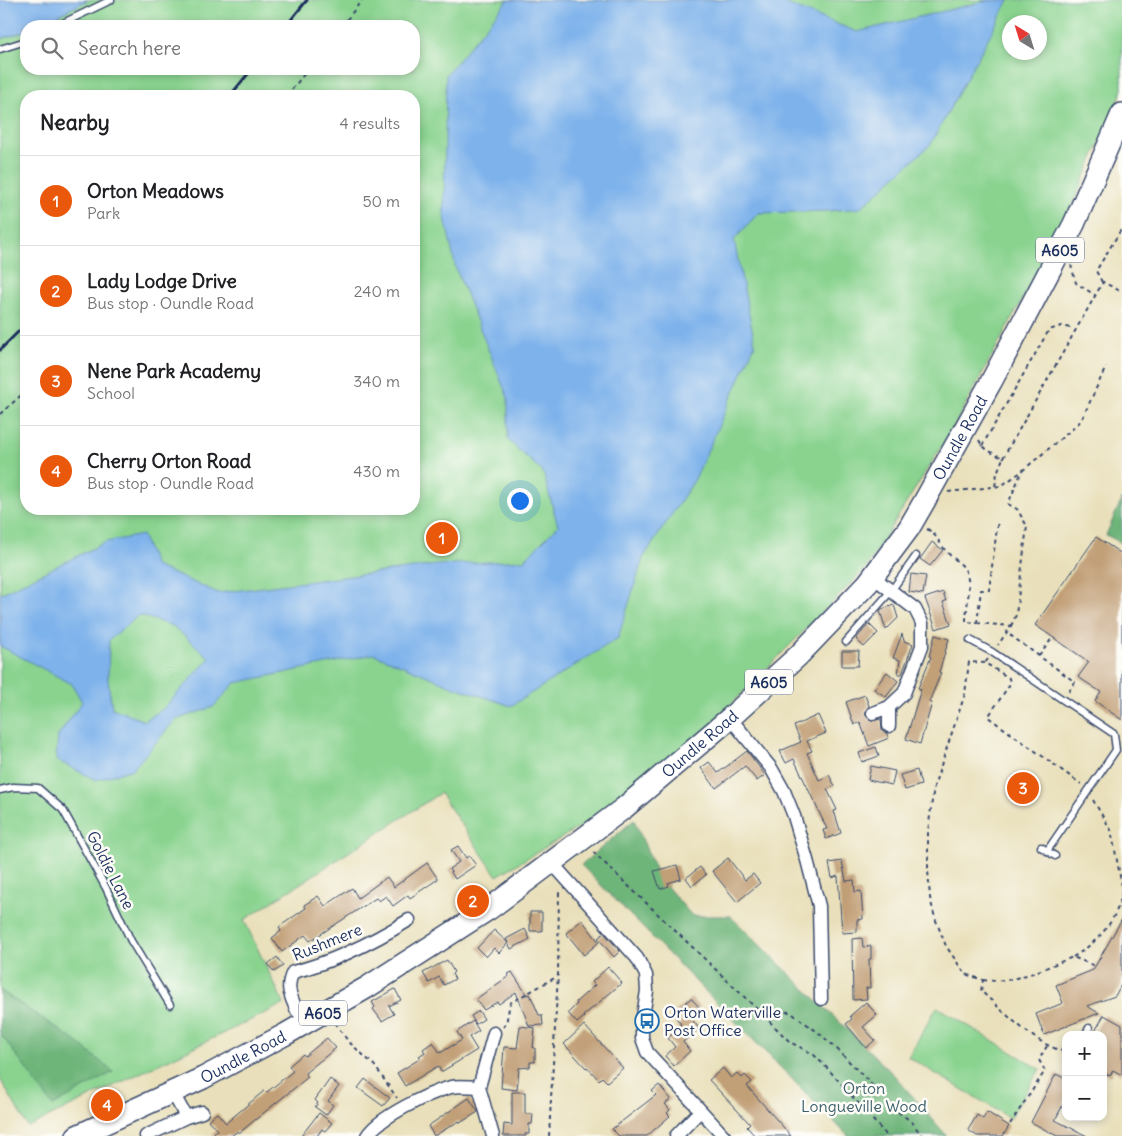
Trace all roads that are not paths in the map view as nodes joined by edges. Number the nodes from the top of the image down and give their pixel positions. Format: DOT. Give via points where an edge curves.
graph roads {
  1 [pos="111,0"];
  2 [pos="69,20"];
  3 [pos="20,43"];
  4 [pos="0,50"];
  5 [pos="1122,114"];
  6 [pos="916,556"];
  7 [pos="873,577"];
  8 [pos="891,591"];
  9 [pos="970,640"];
  10 [pos="846,642"];
  11 [pos="890,707"];
  12 [pos="873,713"];
  13 [pos="730,718"];
  14 [pos="889,726"];
  15 [pos="0,790"];
  16 [pos="1055,856"];
  17 [pos="556,866"];
  18 [pos="409,920"];
  19 [pos="821,998"];
  20 [pos="170,1005"];
  21 [pos="298,1011"];
  22 [pos="1089,1028"];
  23 [pos="1087,1031"];
  24 [pos="494,1033"];
  25 [pos="479,1088"];
  26 [pos="173,1093"];
  27 [pos="700,1111"];
  28 [pos="202,1112"];
  29 [pos="186,1117"];
  30 [pos="77,1136"];
  31 [pos="146,1136"];
  32 [pos="367,1136"];
  33 [pos="493,1136"];
  34 [pos="676,1136"];
  35 [pos="724,1136"];
  1 -- 2 [label="lane"];
  3 -- 4 [label="lane"];
  5 -- 7 [label="main road, Oundle Road / A605" via="1074,224 950,459"];
  6 -- 8 [label="lane"];
  7 -- 8 [label="street"];
  7 -- 13 [label="main road, Oundle Road / A605" via="798,656"];
  8 -- 10 [label="lane"];
  8 -- 11 [label="street" via="915,608 922,623 922,646 904,693"];
  9 -- 16 [label="lane" via="1114,734 1116,750 1044,849"];
  11 -- 12 [label="street"];
  11 -- 14 [label="street"];
  13 -- 17 [label="main road, Oundle Road / A605" via="582,840"];
  13 -- 19 [label="street" via="770,768 794,816 818,906"];
  15 -- 20 [label="lane, Goldie Lane" via="13,786 38,788 63,810 131,941"];
  17 -- 26 [label="main road, Oundle Road / A605" via="366,988"];
  17 -- 27 [label="street" via="637,958 646,974 642,1038 647,1052"];
  18 -- 21 [label="street, Rushmere" via="378,939 308,969 293,972 288,981"];
  22 -- 23 [label="lane"];
  24 -- 25 [label="street"];
  25 -- 32 [label="street" via="453,1086 404,1108 372,1128"];
  25 -- 33 [label="street"];
  26 -- 29 [label="street"];
  26 -- 30 [label="main road, Oundle Road / A605"];
  27 -- 34 [label="street"];
  27 -- 35 [label="street"];
  28 -- 29 [label="street"];
  29 -- 31 [label="street"];
}
